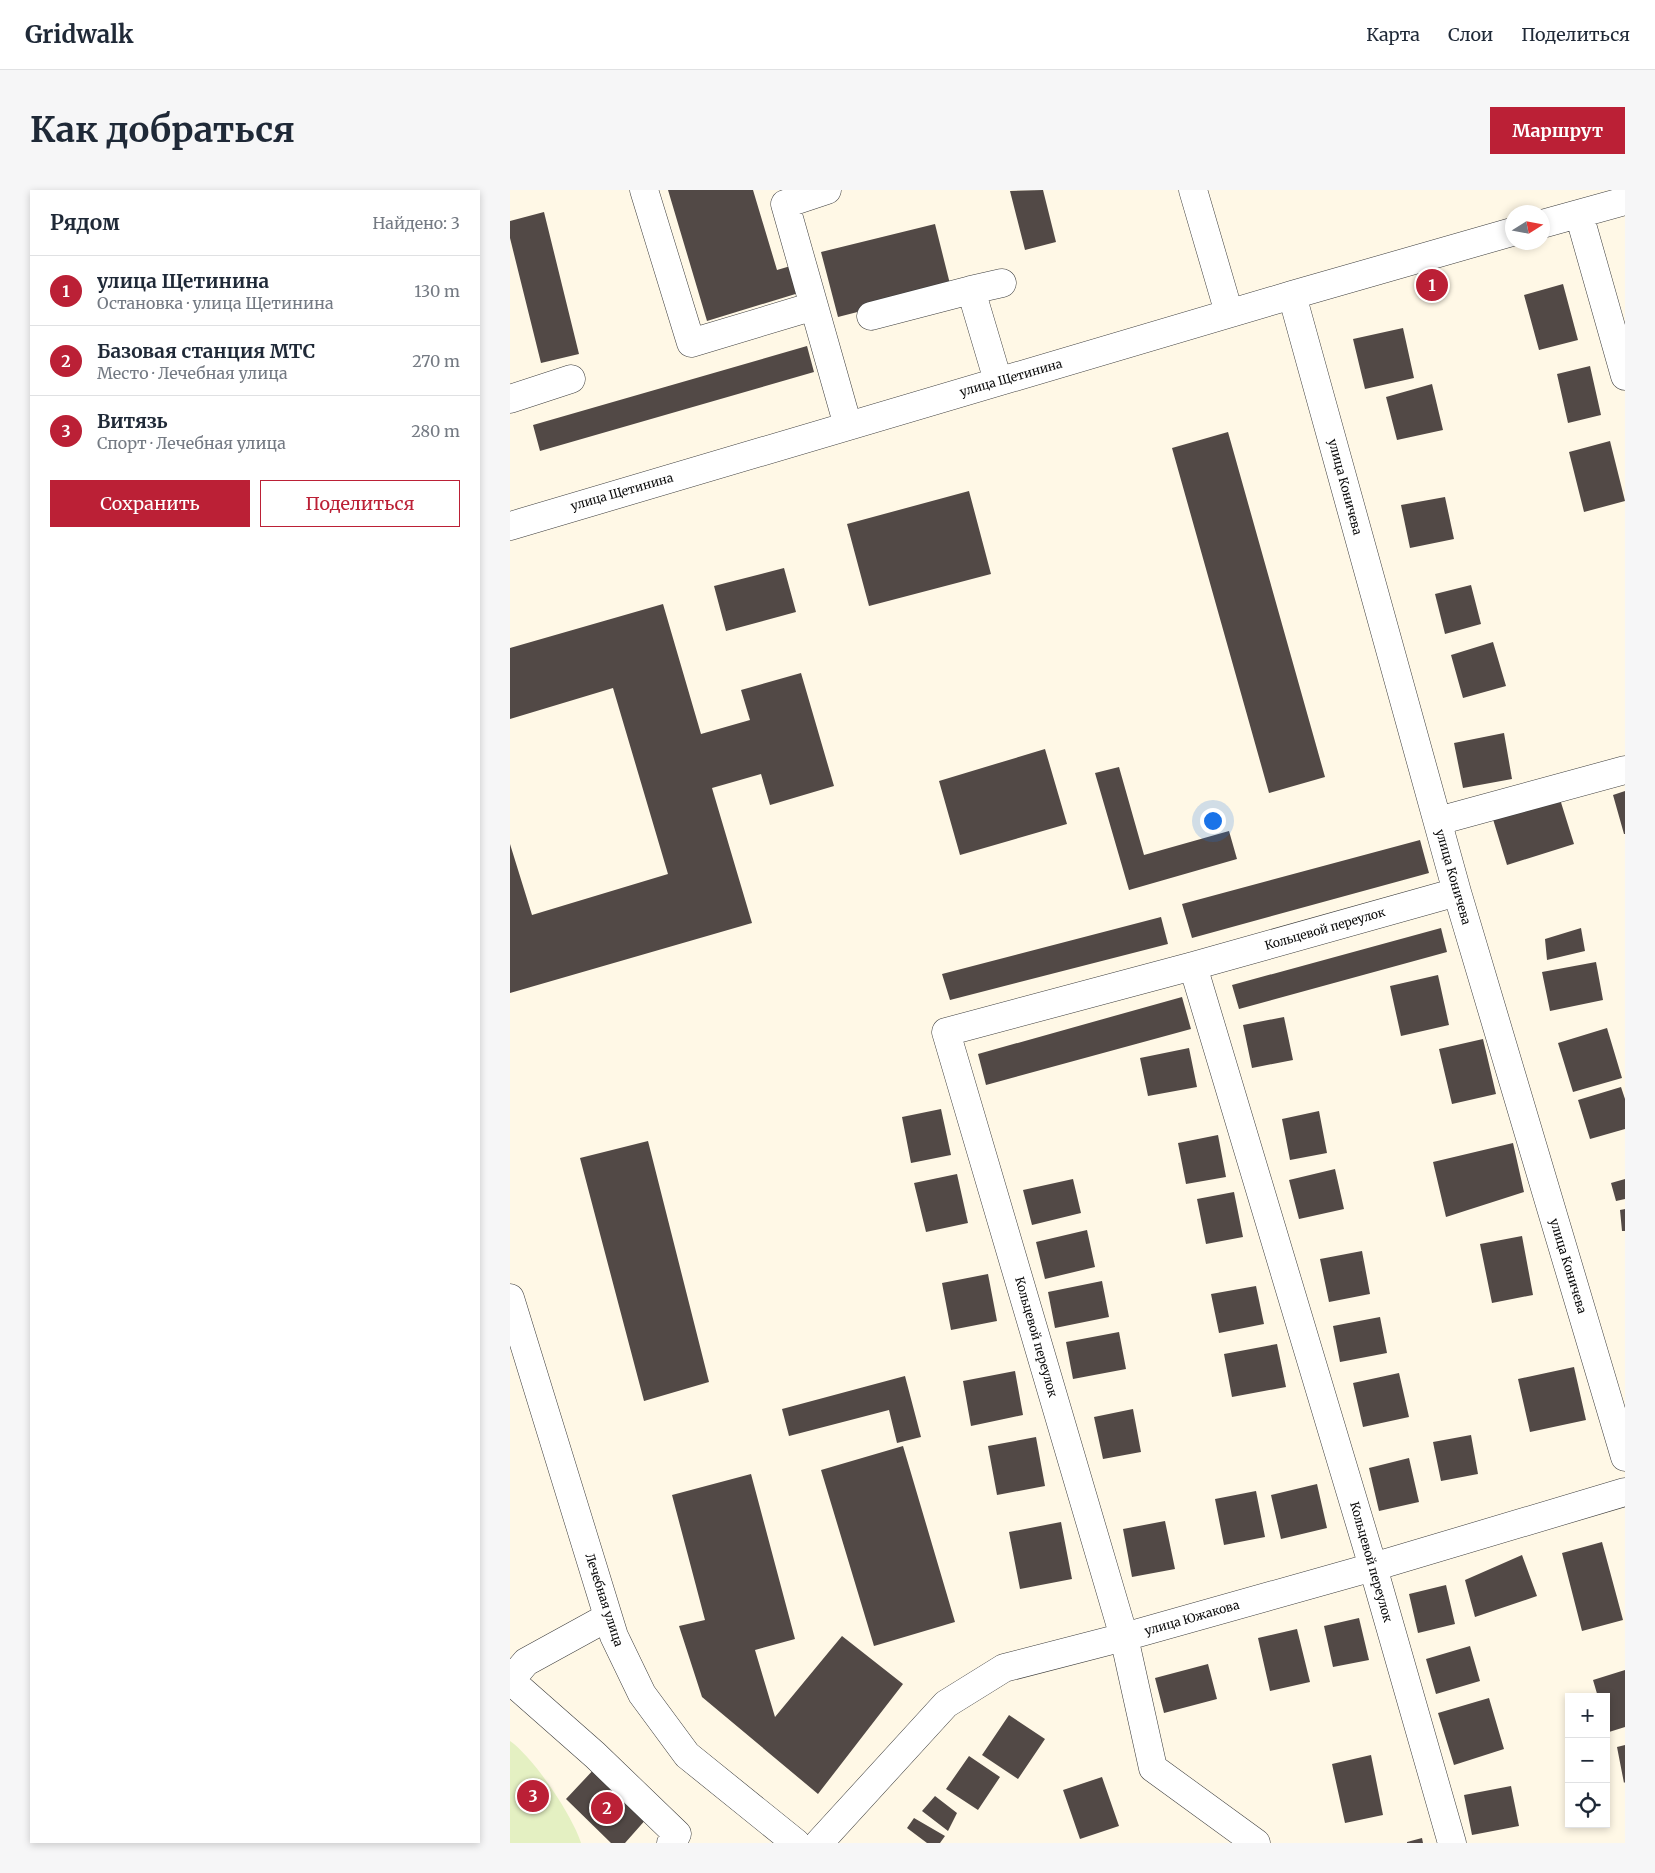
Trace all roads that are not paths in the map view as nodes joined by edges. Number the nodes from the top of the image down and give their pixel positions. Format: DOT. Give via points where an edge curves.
graph roads {
  1 [pos="644,190"];
  2 [pos="827,190"];
  3 [pos="1193,190"];
  4 [pos="1625,201"];
  5 [pos="1579,214"];
  6 [pos="1550,222"];
  7 [pos="1505,234"];
  8 [pos="1002,283"];
  9 [pos="971,290"];
  10 [pos="1292,294"];
  11 [pos="814,306"];
  12 [pos="1229,313"];
  13 [pos="871,316"];
  14 [pos="1625,376"];
  15 [pos="572,379"];
  16 [pos="998,381"];
  17 [pos="510,399"];
  18 [pos="848,426"];
  19 [pos="510,526"];
  20 [pos="1625,770"];
  21 [pos="1438,821"];
  22 [pos="1457,892"];
  23 [pos="1193,966"];
  24 [pos="510,1298"];
  25 [pos="1625,1457"];
  26 [pos="1625,1492"];
  27 [pos="1373,1567"];
  28 [pos="608,1617"];
  29 [pos="1124,1637"];
  30 [pos="511,1681"];
  31 [pos="671,1843"];
  32 [pos="796,1843"];
  33 [pos="819,1843"];
  34 [pos="1256,1843"];
  35 [pos="1452,1843"];
  1 -- 11 [label="street" via="691,343"];
  2 -- 11 [label="street" via="785,204"];
  3 -- 12 [label="street"];
  4 -- 5 [label="street"];
  5 -- 6 [label="street"];
  5 -- 14 [label="street"];
  7 -- 10 [label="street, улица Щетинина"];
  8 -- 9 [label="street"];
  9 -- 13 [label="street"];
  9 -- 16 [label="street"];
  10 -- 12 [label="street, улица Щетинина"];
  10 -- 21 [label="street, улица Коничева"];
  11 -- 18 [label="street"];
  12 -- 16 [label="street, улица Щетинина"];
  15 -- 17 [label="street"];
  16 -- 18 [label="street, улица Щетинина"];
  18 -- 19 [label="street, улица Щетинина"];
  20 -- 21 [label="street"];
  21 -- 22 [label="street, улица Коничева"];
  22 -- 23 [label="street, Кольцевой переулок"];
  22 -- 25 [label="street, улица Коничева"];
  23 -- 27 [label="street, Кольцевой переулок"];
  23 -- 29 [label="street, Кольцевой переулок" via="946,1032"];
  24 -- 28 [label="street, Лечебная улица"];
  26 -- 27 [label="street, улица Южакова"];
  27 -- 29 [label="street, улица Южакова"];
  27 -- 35 [label="street, Кольцевой переулок"];
  28 -- 30 [label="street" via="526,1662"];
  28 -- 32 [label="street, Лечебная улица" via="642,1694 687,1755"];
  29 -- 33 [label="street, улица Южакова" via="1004,1668 946,1704"];
  29 -- 34 [label="street, Кольцевой переулок" via="1153,1768"];
  30 -- 31 [label="street" via="595,1755 677,1834"];
}
